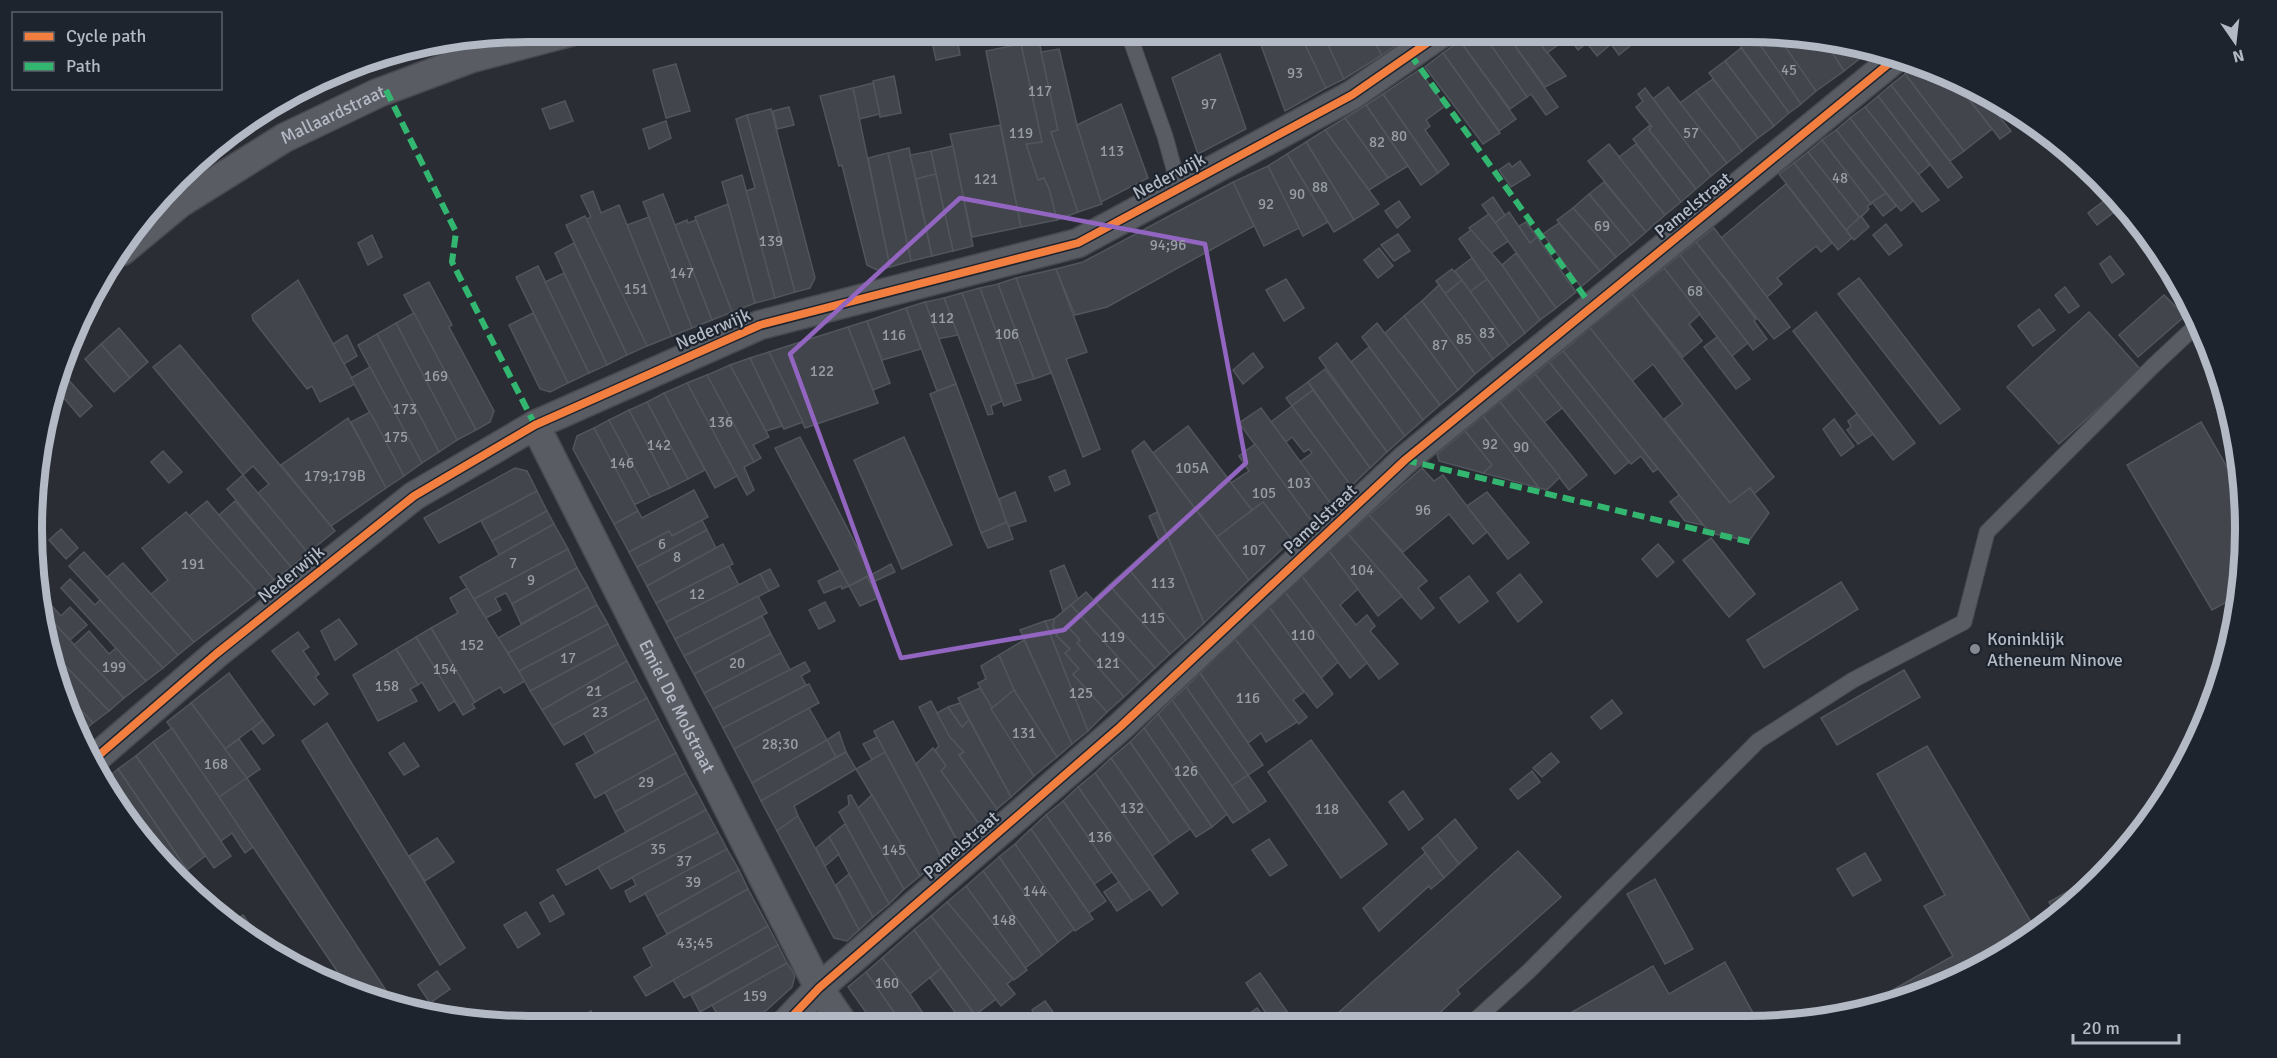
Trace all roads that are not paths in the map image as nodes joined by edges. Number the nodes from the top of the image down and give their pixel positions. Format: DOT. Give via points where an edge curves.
graph roads {
  1 [pos="516,42"];
  2 [pos="1131,42"];
  3 [pos="1428,42"];
  4 [pos="451,55"];
  5 [pos="1889,63"];
  6 [pos="1179,187"];
  7 [pos="142,235"];
  8 [pos="2192,329"];
  9 [pos="535,425"];
  10 [pos="98,756"];
  11 [pos="819,988"];
  12 [pos="792,1016"];
  13 [pos="838,1016"];
  14 [pos="1480,1016"];
  1 -- 4 [label="street, Mallaardstraat"];
  2 -- 6 [label="lane"];
  3 -- 6 [label="street, Nederwijk" via="1352,94"];
  4 -- 7 [label="street, Mallaardstraat" via="284,138 180,203"];
  5 -- 11 [label="street, Pamelstraat" via="1405,460 1120,727"];
  6 -- 9 [label="street, Nederwijk" via="1078,243 760,325"];
  8 -- 14 [label="lane" via="1988,532 1964,622 1853,680 1758,741 1529,972"];
  9 -- 10 [label="street, Nederwijk" via="414,496 216,654"];
  9 -- 11 [label="street, Emiel De Molstraat"];
  11 -- 12 [label="street, Pamelstraat"];
  11 -- 13 [label="street, Emiel De Molstraat"];
}
